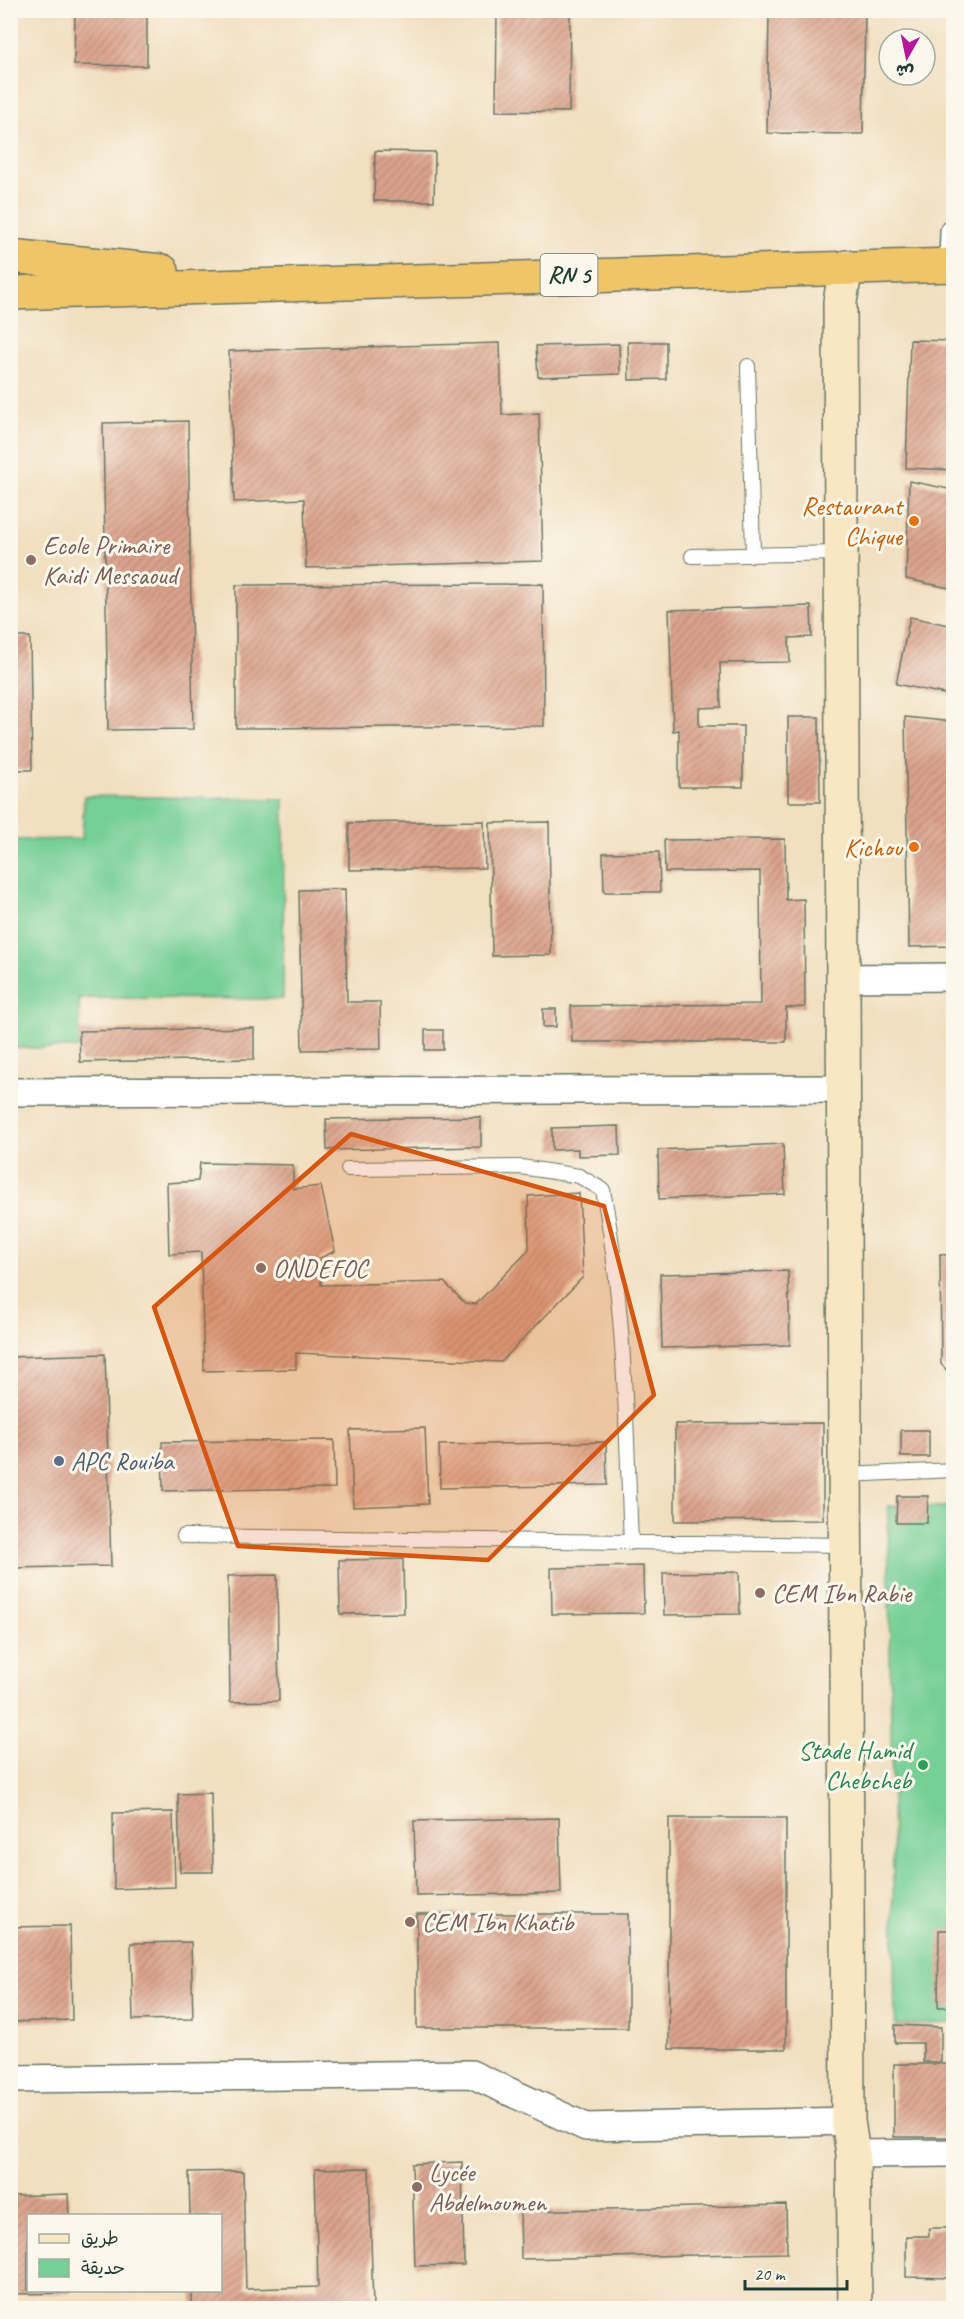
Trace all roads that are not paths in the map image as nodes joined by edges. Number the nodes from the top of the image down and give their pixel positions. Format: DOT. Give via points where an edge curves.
graph roads {
  1 [pos="954,232"];
  2 [pos="10,256"];
  3 [pos="953,265"];
  4 [pos="846,267"];
  5 [pos="292,284"];
  6 [pos="10,293"];
  7 [pos="748,366"];
  8 [pos="842,553"];
  9 [pos="753,554"];
  10 [pos="692,556"];
  11 [pos="954,977"];
  12 [pos="842,978"];
  13 [pos="844,1089"];
  14 [pos="10,1092"];
  15 [pos="348,1169"];
  16 [pos="954,1470"];
  17 [pos="846,1475"];
  18 [pos="184,1536"];
  19 [pos="631,1543"];
  20 [pos="846,1545"];
  21 [pos="10,2079"];
  22 [pos="848,2121"];
  23 [pos="954,2153"];
  24 [pos="853,2154"];
  25 [pos="855,2308"];
  1 -- 3 [label="street"];
  2 -- 5 [label="highway, RN 5"];
  3 -- 4 [label="highway, RN 5"];
  4 -- 5 [label="highway, RN 5"];
  4 -- 8 [label="main road" via="840,302"];
  5 -- 6 [label="highway, RN 5"];
  7 -- 9 [label="lane"];
  8 -- 9 [label="lane"];
  8 -- 12 [label="main road"];
  9 -- 10 [label="lane"];
  11 -- 12 [label="street"];
  12 -- 13 [label="main road"];
  13 -- 14 [label="street"];
  13 -- 17 [label="main road"];
  15 -- 19 [label="lane" via="521,1167 579,1176 603,1190 613,1244 624,1382"];
  16 -- 17 [label="lane"];
  17 -- 20 [label="main road"];
  18 -- 19 [label="lane"];
  19 -- 20 [label="lane"];
  20 -- 22 [label="main road"];
  21 -- 22 [label="street" via="471,2074 586,2127"];
  22 -- 24 [label="main road"];
  23 -- 24 [label="street"];
  24 -- 25 [label="main road"];
}
